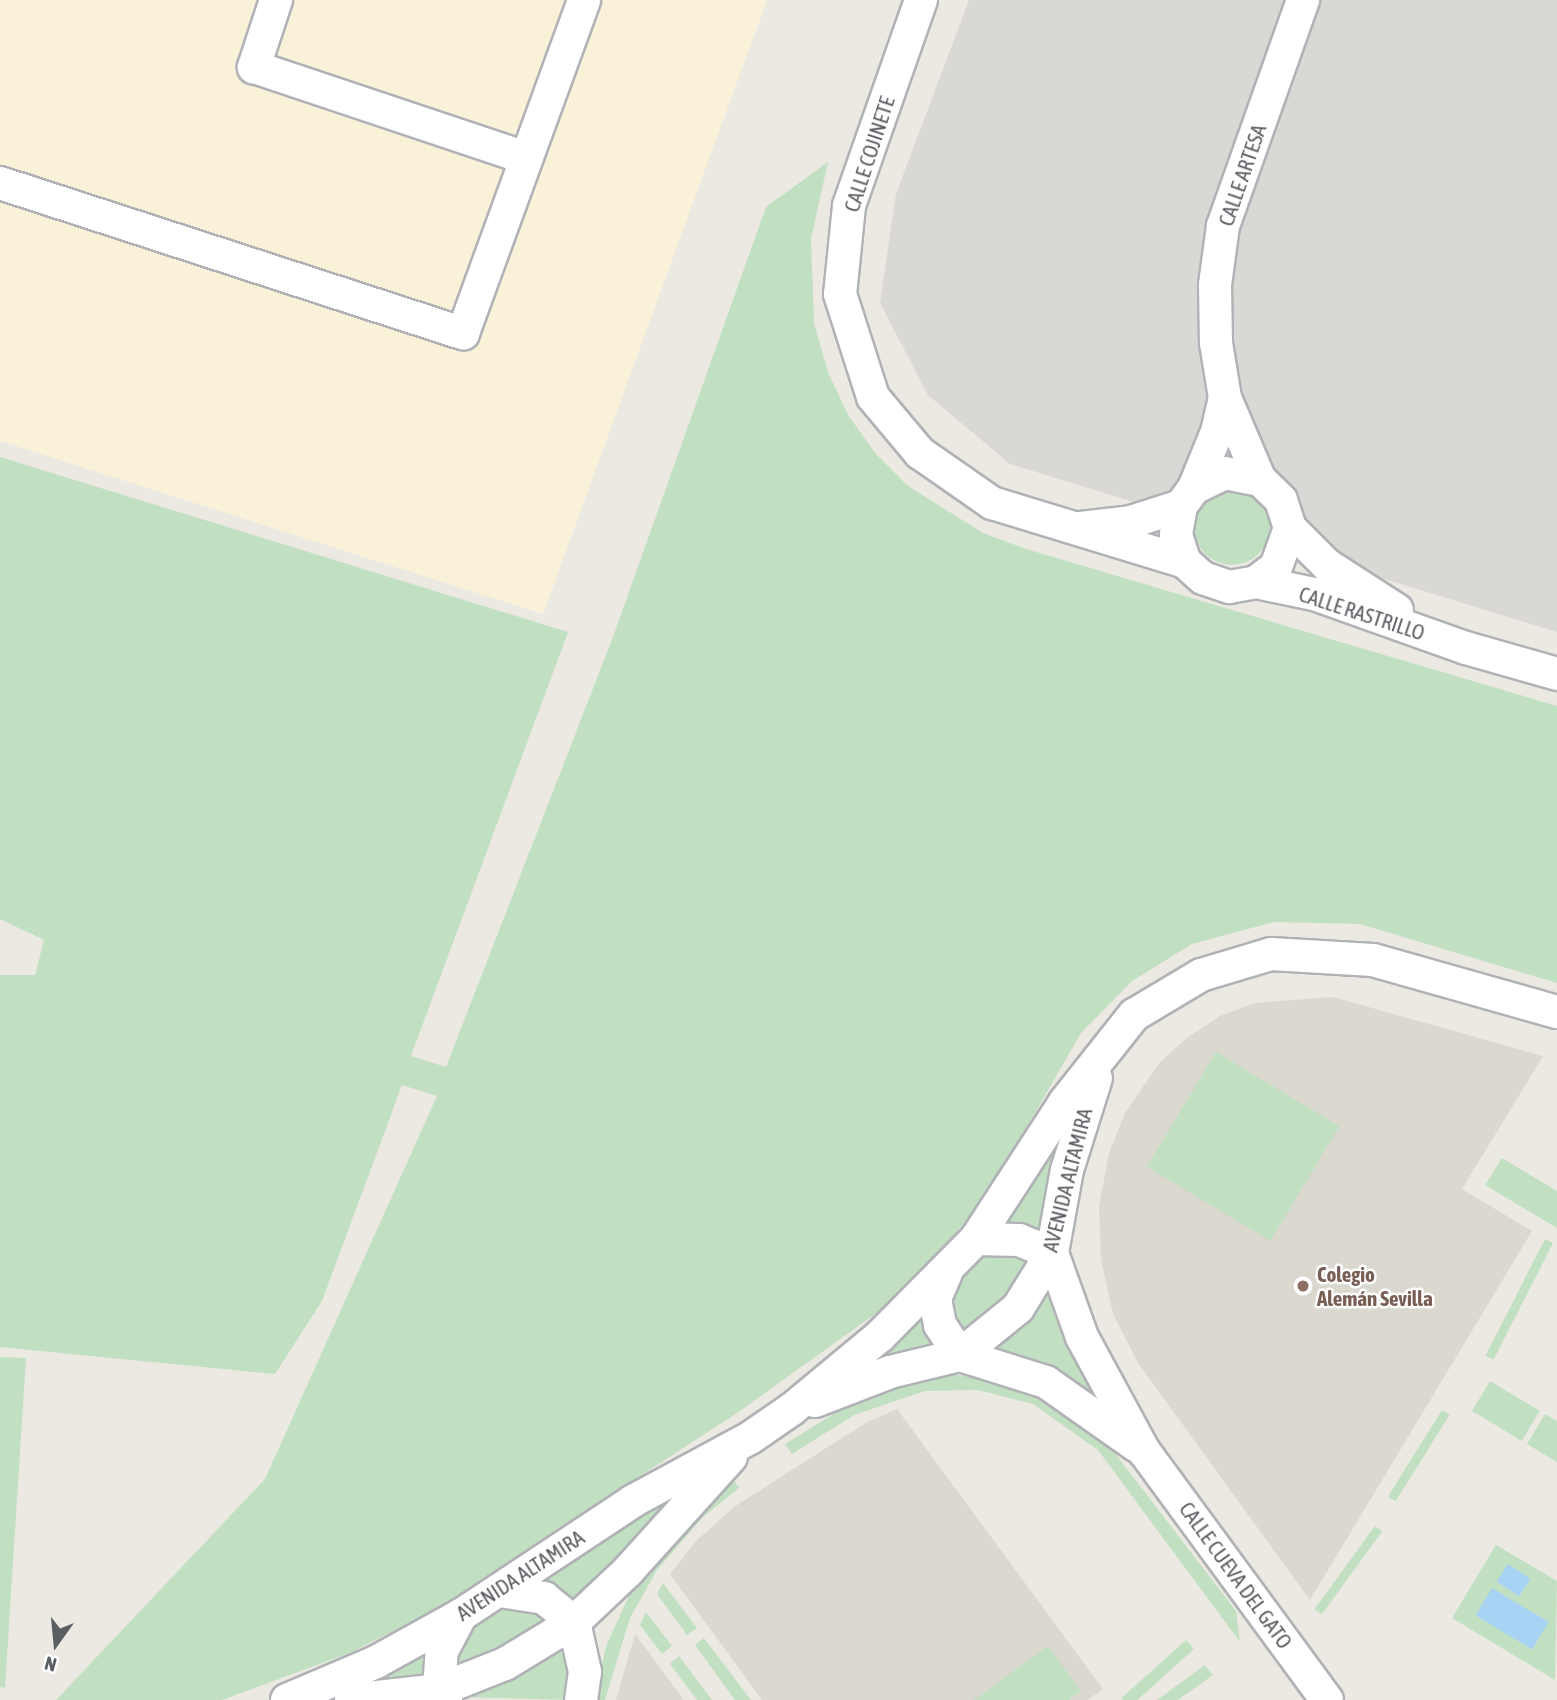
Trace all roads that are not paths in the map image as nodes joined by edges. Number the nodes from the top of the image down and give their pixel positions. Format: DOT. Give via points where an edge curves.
graph roads {
  1 [pos="276,0"];
  2 [pos="584,0"];
  3 [pos="921,0"];
  4 [pos="1303,0"];
  5 [pos="526,158"];
  6 [pos="0,183"];
  7 [pos="1225,398"];
  8 [pos="1260,480"];
  9 [pos="1187,497"];
  10 [pos="1290,528"];
  11 [pos="1073,530"];
  12 [pos="1185,562"];
  13 [pos="1256,582"];
  14 [pos="1466,648"];
  15 [pos="1557,674"];
  16 [pos="1557,1012"];
  17 [pos="1108,1048"];
  18 [pos="976,1239"];
  19 [pos="1052,1253"];
  20 [pos="946,1273"];
  21 [pos="960,1356"];
  22 [pos="792,1409"];
  23 [pos="747,1438"];
  24 [pos="1144,1451"];
  25 [pos="500,1591"];
  26 [pos="461,1615"];
  27 [pos="574,1622"];
  28 [pos="443,1695"];
  29 [pos="287,1700"];
  30 [pos="351,1700"];
  31 [pos="581,1700"];
  32 [pos="1327,1700"];
  1 -- 5 [label="street" via="254,67"];
  2 -- 5 [label="street"];
  3 -- 11 [label="street, CALLE COJINETE" via="849,206 839,294 873,397 920,453 992,503"];
  4 -- 7 [label="street, CALLE ARTESA" via="1223,226 1215,285 1216,343"];
  5 -- 6 [label="street" via="463,333"];
  7 -- 8 [label="street, CALLE ARTESA"];
  7 -- 9 [label="street, CALLE ARTESA" via="1217,432"];
  8 -- 9 [label="street" via="1225,474"];
  8 -- 10 [label="street" via="1281,500"];
  9 -- 11 [label="street, CALLE COJINETE" via="1130,522"];
  9 -- 12 [label="street" via="1176,535"];
  10 -- 13 [label="street" via="1276,567"];
  10 -- 14 [label="street, CALLE RASTRILLO" via="1327,565"];
  11 -- 12 [label="street, CALLE COJINETE"];
  12 -- 13 [label="street" via="1203,578 1229,587"];
  13 -- 14 [label="street, CALLE RASTRILLO" via="1314,594"];
  14 -- 15 [label="street, CALLE RASTRILLO"];
  16 -- 17 [label="street, AVENIDA ALTAMIRA" via="1373,960 1271,954 1201,975 1134,1015"];
  17 -- 18 [label="street, AVENIDA ALTAMIRA" via="1065,1101"];
  17 -- 19 [label="street, AVENIDA ALTAMIRA" via="1080,1122"];
  18 -- 19 [label="street" via="1019,1241"];
  18 -- 20 [label="street, AVENIDA ALTAMIRA"];
  19 -- 21 [label="street, AVENIDA ALTAMIRA" via="1018,1308"];
  19 -- 24 [label="street" via="1082,1337"];
  20 -- 21 [label="street" via="935,1299 940,1325"];
  20 -- 22 [label="street, AVENIDA ALTAMIRA"];
  21 -- 22 [label="street, AVENIDA ALTAMIRA" via="890,1373"];
  21 -- 24 [label="street" via="1046,1382"];
  22 -- 23 [label="street, AVENIDA ALTAMIRA"];
  23 -- 25 [label="street, AVENIDA ALTAMIRA" via="633,1501"];
  23 -- 27 [label="street, AVENIDA ALTAMIRA" via="627,1572"];
  24 -- 32 [label="street, CALLE CUEVA DEL GATO"];
  25 -- 26 [label="street, AVENIDA ALTAMIRA"];
  25 -- 27 [label="street" via="544,1598"];
  26 -- 28 [label="street" via="442,1651"];
  26 -- 29 [label="street, AVENIDA ALTAMIRA" via="376,1662"];
  27 -- 28 [label="street, AVENIDA ALTAMIRA"];
  27 -- 31 [label="street" via="585,1672"];
  28 -- 30 [label="street, AVENIDA ALTAMIRA"];
}
